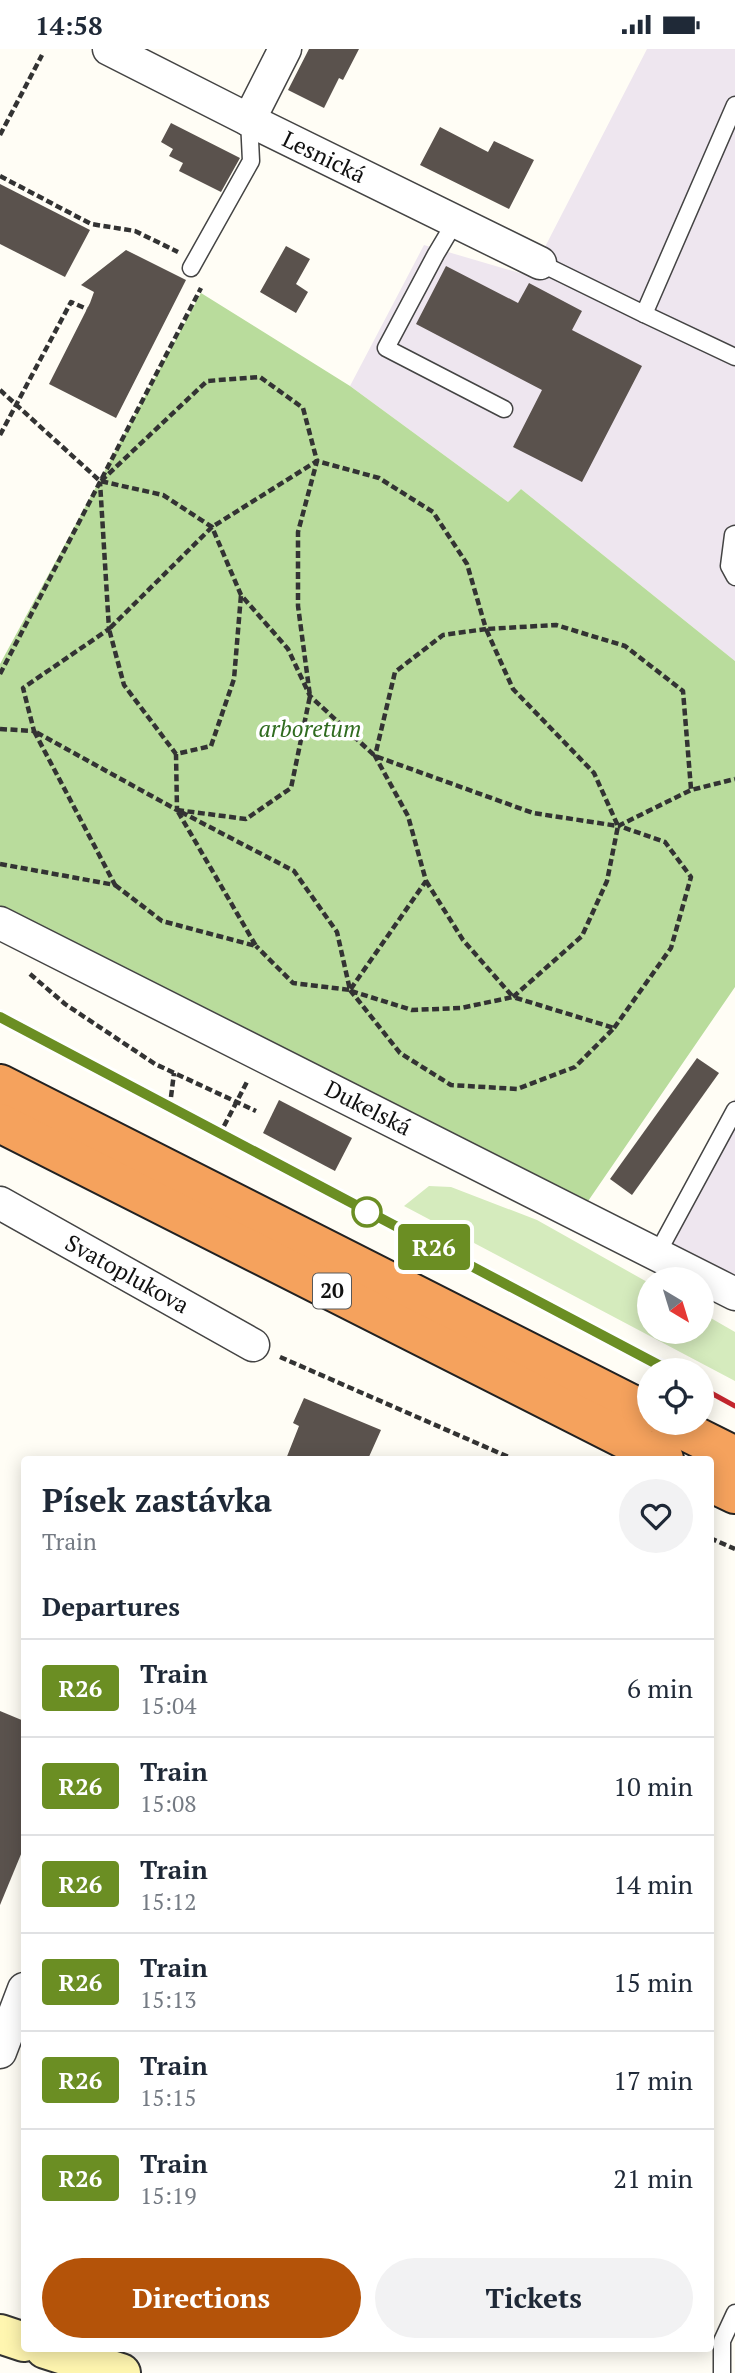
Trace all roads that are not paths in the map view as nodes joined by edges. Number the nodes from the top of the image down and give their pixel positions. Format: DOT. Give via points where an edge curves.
graph roads {
  1 [pos="109,49"];
  2 [pos="285,49"];
  3 [pos="735,105"];
  4 [pos="249,120"];
  5 [pos="455,222"];
  6 [pos="540,263"];
  7 [pos="193,264"];
  8 [pos="644,314"];
  9 [pos="735,357"];
  10 [pos="504,409"];
  11 [pos="735,534"];
  12 [pos="735,577"];
  13 [pos="0,923"];
  14 [pos="0,1084"];
  15 [pos="735,1110"];
  16 [pos="0,1123"];
  17 [pos="0,1203"];
  18 [pos="657,1254"];
  19 [pos="735,1294"];
  20 [pos="253,1345"];
  21 [pos="637,1407"];
  22 [pos="693,1435"];
  23 [pos="658,1456"];
  24 [pos="735,1456"];
  25 [pos="714,1484"];
  26 [pos="735,1494"];
  27 [pos="21,1997"];
  28 [pos="0,2052"];
  29 [pos="735,2313"];
  30 [pos="0,2334"];
  31 [pos="21,2341"];
  32 [pos="54,2352"];
  33 [pos="121,2373"];
  34 [pos="722,2373"];
  1 -- 4 [label="street, Lesnická"];
  2 -- 4 [label="street"];
  3 -- 8 [label="lane"];
  4 -- 5 [label="street, Lesnická"];
  4 -- 7 [label="lane" via="251,161"];
  5 -- 6 [label="street, Lesnická"];
  5 -- 10 [label="lane" via="386,348"];
  6 -- 8 [label="lane"];
  8 -- 9 [label="lane"];
  11 -- 12 [label="lane" via="729,566"];
  13 -- 18 [label="street, Dukelská"];
  14 -- 21 [label="highway, 20"];
  15 -- 18 [label="lane"];
  16 -- 23 [label="highway, 20"];
  17 -- 20 [label="street, Svatoplukova"];
  18 -- 19 [label="street, Dukelská"];
  22 -- 24 [label="highway"];
  25 -- 26 [label="highway"];
  27 -- 28 [label="street"];
  29 -- 34 [label="lane" via="722,2341"];
  30 -- 31 [label="street"];
  32 -- 33 [label="street"];
}
